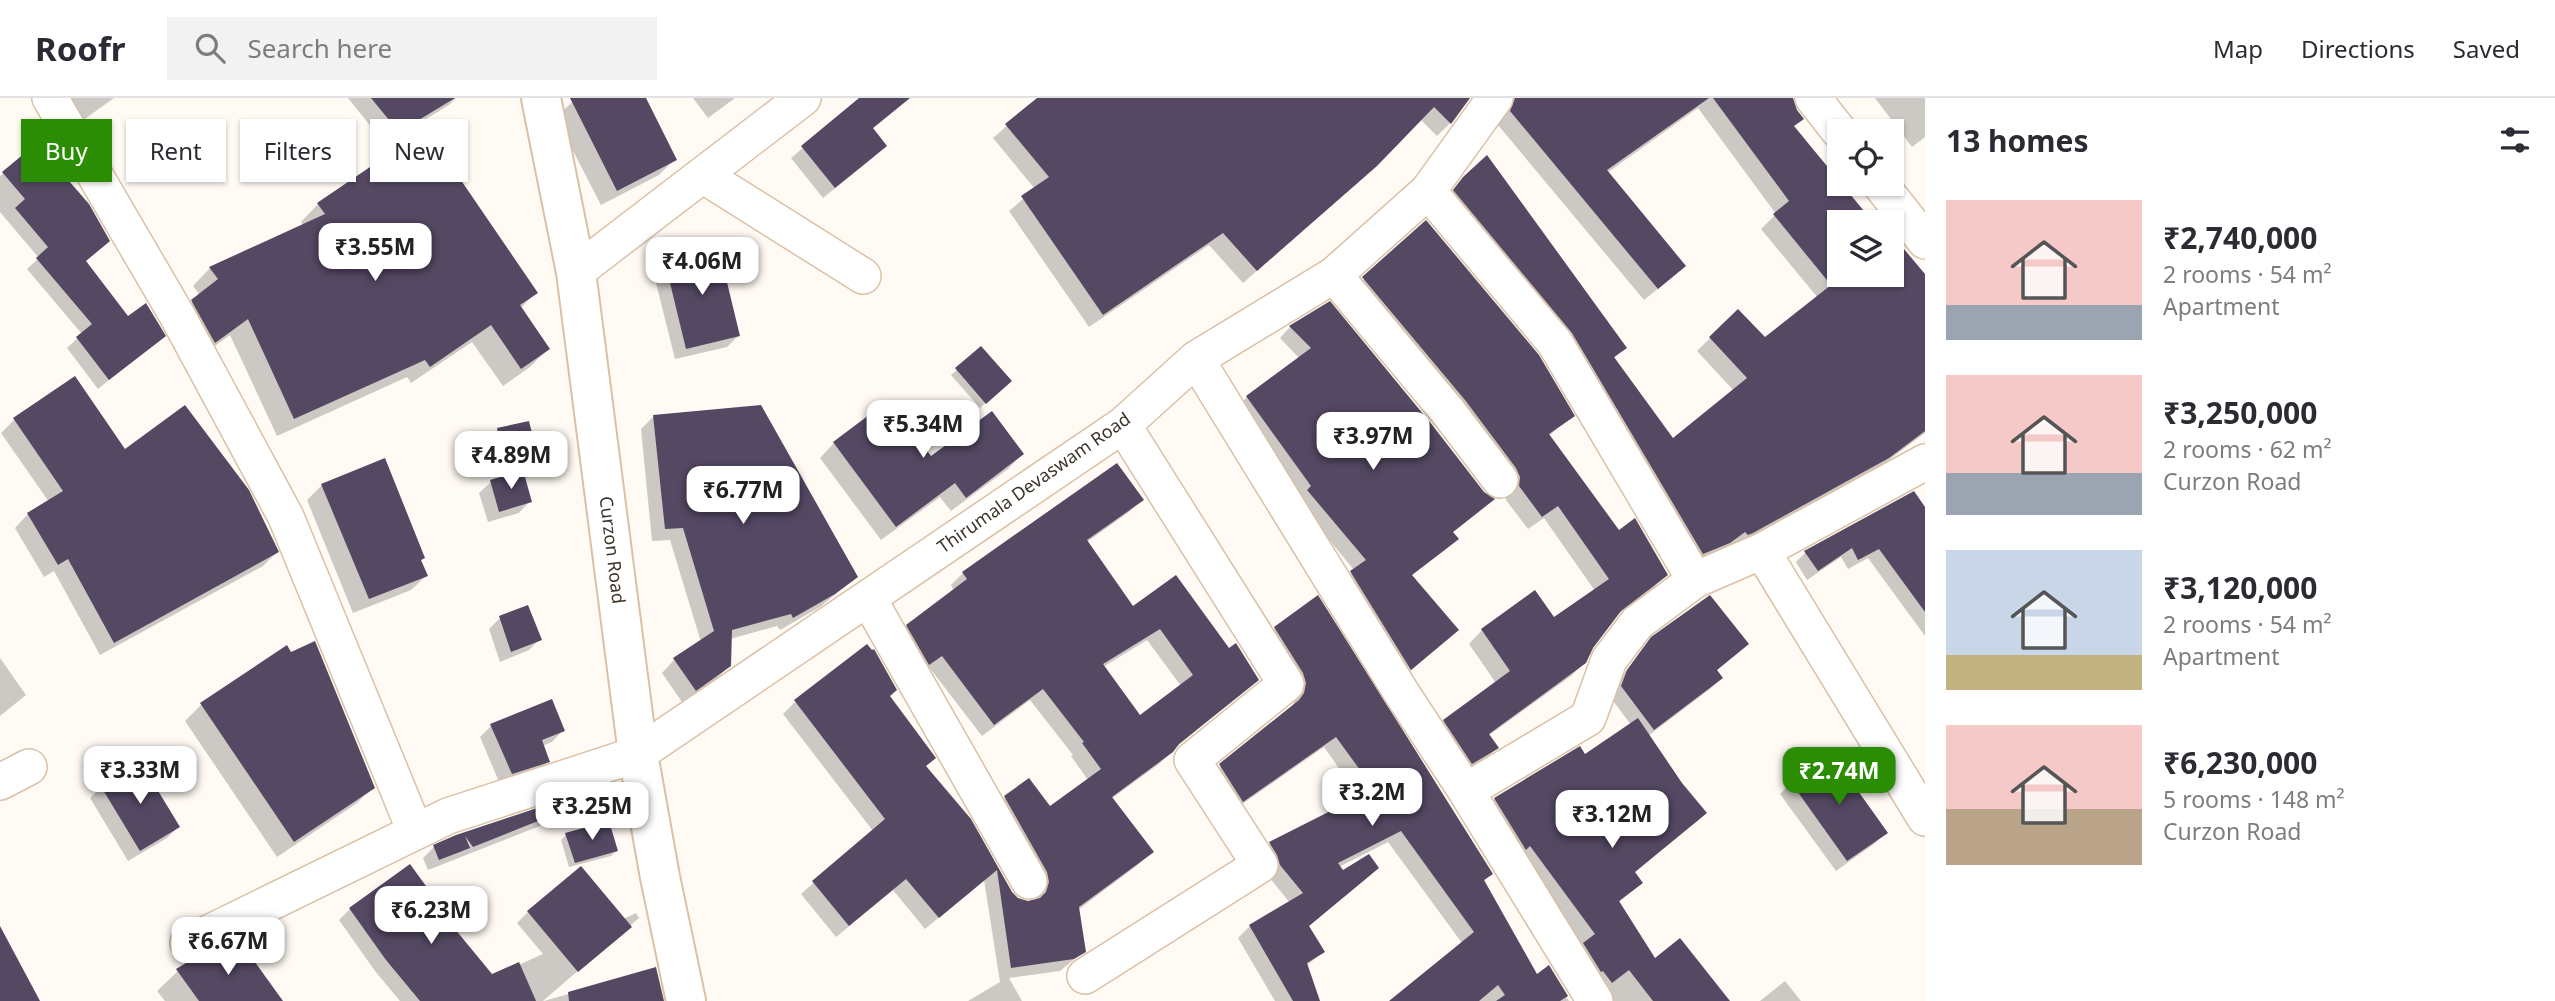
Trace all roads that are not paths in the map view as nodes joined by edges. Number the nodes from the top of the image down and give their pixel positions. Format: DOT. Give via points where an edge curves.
graph roads {
  1 [pos="50,98"];
  2 [pos="541,98"];
  3 [pos="803,98"];
  4 [pos="1495,98"];
  5 [pos="1813,98"];
  6 [pos="1830,119"];
  7 [pos="704,176"];
  8 [pos="1428,191"];
  9 [pos="1889,196"];
  10 [pos="1925,241"];
  11 [pos="576,272"];
  12 [pos="1334,275"];
  13 [pos="863,276"];
  14 [pos="1196,359"];
  15 [pos="1123,425"];
  16 [pos="1925,462"];
  17 [pos="1500,480"];
  18 [pos="1762,551"];
  19 [pos="1695,580"];
  20 [pos="867,598"];
  21 [pos="638,754"];
  22 [pos="1466,791"];
  23 [pos="1925,818"];
  24 [pos="415,831"];
  25 [pos="1029,881"];
  26 [pos="188,943"];
  27 [pos="1085,976"];
  28 [pos="686,1001"];
  29 [pos="1595,1001"];
  1 -- 24 [label="street" via="178,317 286,517"];
  2 -- 11 [label="main road, Curzon Road"];
  3 -- 7 [label="street"];
  4 -- 8 [label="street, Thirumala Devaswam Road"];
  5 -- 6 [label="street"];
  7 -- 11 [label="street"];
  7 -- 13 [label="street"];
  8 -- 12 [label="street, Thirumala Devaswam Road"];
  8 -- 19 [label="street" via="1555,343"];
  9 -- 10 [label="street"];
  11 -- 21 [label="main road, Curzon Road"];
  12 -- 14 [label="street, Thirumala Devaswam Road"];
  12 -- 17 [label="street"];
  14 -- 15 [label="street, Thirumala Devaswam Road"];
  14 -- 22 [label="street"];
  15 -- 20 [label="street, Thirumala Devaswam Road"];
  15 -- 27 [label="street" via="1286,684 1192,760 1260,865"];
  16 -- 18 [label="street"];
  18 -- 19 [label="street"];
  18 -- 23 [label="street"];
  19 -- 22 [label="street" via="1637,623 1609,660 1588,718"];
  20 -- 21 [label="street, Thirumala Devaswam Road"];
  20 -- 25 [label="street"];
  21 -- 24 [label="street, Thirumala Devaswam Road"];
  21 -- 28 [label="main road, Curzon Road"];
  22 -- 29 [label="street"];
  24 -- 26 [label="street, Thirumala Devaswam Road"];
}
